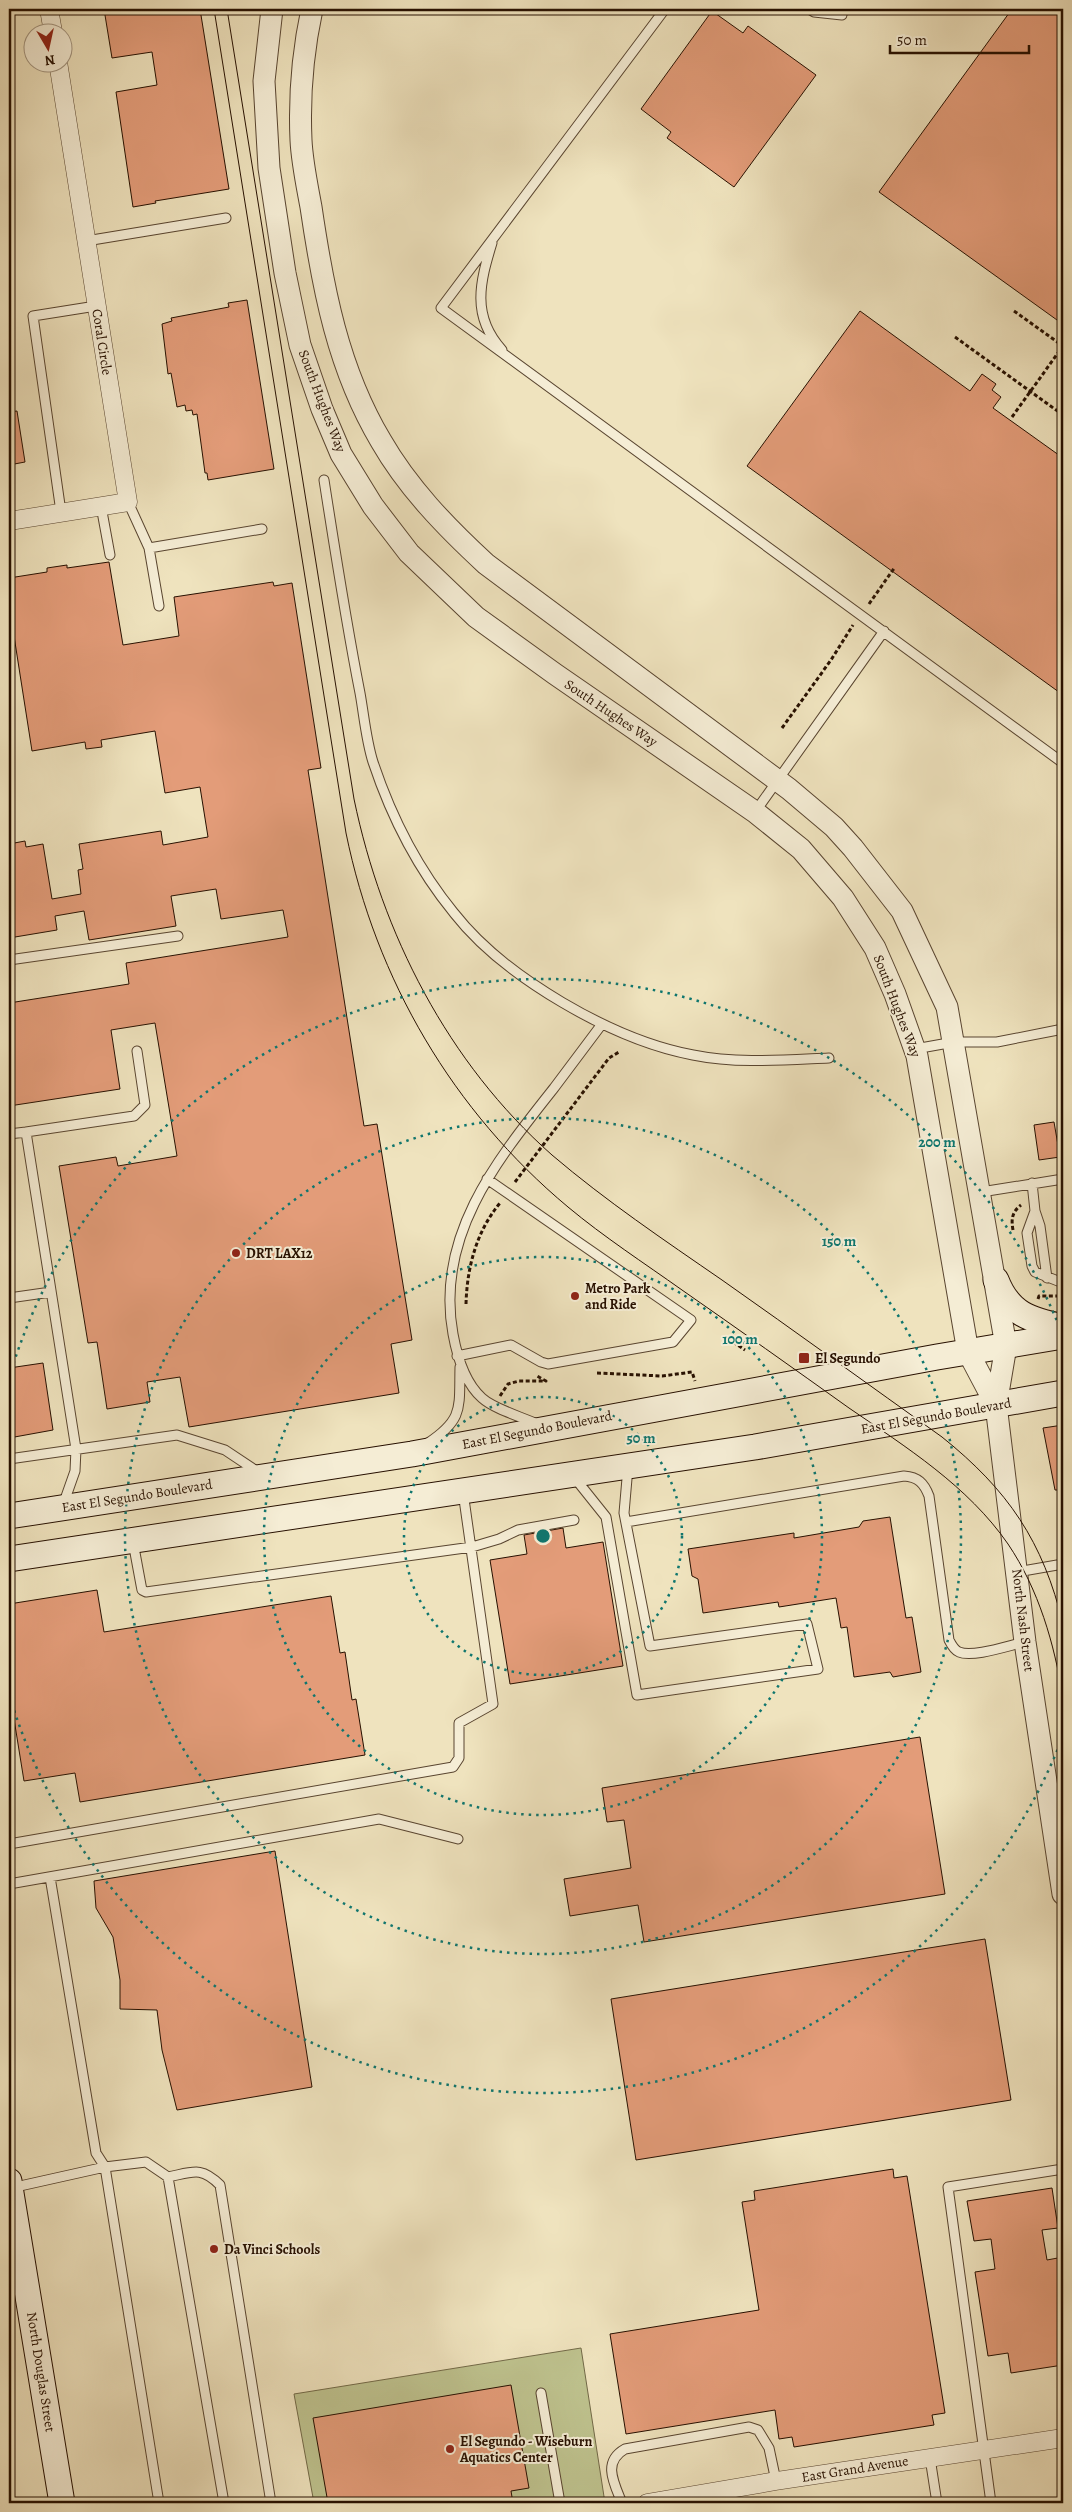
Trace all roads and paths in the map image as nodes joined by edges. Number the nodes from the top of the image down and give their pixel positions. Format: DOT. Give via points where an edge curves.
graph roads {
  1 [pos="49,9"];
  2 [pos="272,9"];
  3 [pos="312,9"];
  4 [pos="665,9"];
  5 [pos="809,9"];
  6 [pos="842,15"];
  7 [pos="51,22"];
  8 [pos="60,72"];
  9 [pos="226,218"];
  10 [pos="86,241"];
  11 [pos="492,243"];
  12 [pos="96,306"];
  13 [pos="1014,311"];
  14 [pos="955,337"];
  15 [pos="1063,346"];
  16 [pos="514,363"];
  17 [pos="1031,392"];
  18 [pos="1063,415"];
  19 [pos="1012,417"];
  20 [pos="324,480"];
  21 [pos="128,502"];
  22 [pos="102,506"];
  23 [pos="61,512"];
  24 [pos="9,521"];
  25 [pos="262,529"];
  26 [pos="149,548"];
  27 [pos="110,555"];
  28 [pos="895,567"];
  29 [pos="868,604"];
  30 [pos="159,606"];
  31 [pos="854,624"];
  32 [pos="884,631"];
  33 [pos="782,728"];
  34 [pos="1063,763"];
  35 [pos="777,780"];
  36 [pos="755,812"];
  37 [pos="178,936"];
  38 [pos="9,960"];
  39 [pos="602,1024"];
  40 [pos="1063,1029"];
  41 [pos="954,1042"];
  42 [pos="914,1049"];
  43 [pos="138,1051"];
  44 [pos="618,1052"];
  45 [pos="829,1058"];
  46 [pos="26,1132"];
  47 [pos="9,1134"];
  48 [pos="487,1178"];
  49 [pos="1063,1179"];
  50 [pos="1032,1183"];
  51 [pos="981,1192"];
  52 [pos="508,1193"];
  53 [pos="1035,1211"];
  54 [pos="1047,1278"];
  55 [pos="996,1280"];
  56 [pos="1063,1283"];
  57 [pos="51,1292"];
  58 [pos="9,1298"];
  59 [pos="465,1310"];
  60 [pos="1063,1327"];
  61 [pos="1063,1336"];
  62 [pos="733,1342"];
  63 [pos="1006,1346"];
  64 [pos="745,1350"];
  65 [pos="968,1352"];
  66 [pos="457,1356"];
  67 [pos="460,1367"];
  68 [pos="597,1373"];
  69 [pos="532,1374"];
  70 [pos="695,1381"];
  71 [pos="1063,1393"];
  72 [pos="498,1399"];
  73 [pos="996,1405"];
  74 [pos="546,1428"];
  75 [pos="76,1448"];
  76 [pos="412,1454"];
  77 [pos="9,1459"];
  78 [pos="628,1466"];
  79 [pos="572,1475"];
  80 [pos="264,1476"];
  81 [pos="463,1492"];
  82 [pos="62,1508"];
  83 [pos="9,1516"];
  84 [pos="574,1520"];
  85 [pos="626,1522"];
  86 [pos="133,1540"];
  87 [pos="472,1547"];
  88 [pos="9,1559"];
  89 [pos="1063,1564"];
  90 [pos="1017,1572"];
  91 [pos="1025,1642"];
  92 [pos="458,1839"];
  93 [pos="9,1844"];
  94 [pos="50,1877"];
  95 [pos="9,1884"];
  96 [pos="1063,1894"];
  97 [pos="105,2167"];
  98 [pos="1063,2169"];
  99 [pos="168,2177"];
  100 [pos="9,2186"];
  101 [pos="541,2393"];
  102 [pos="1063,2438"];
  103 [pos="985,2450"];
  104 [pos="930,2458"];
  105 [pos="776,2481"];
  106 [pos="62,2503"];
  107 [pos="159,2503"];
  108 [pos="224,2503"];
  109 [pos="271,2503"];
  110 [pos="560,2503"];
  111 [pos="622,2503"];
  112 [pos="647,2503"];
  113 [pos="937,2503"];
  114 [pos="991,2503"];
  1 -- 7 [label="street"];
  2 -- 36 [label="street, South Hughes Way" via="264,81 269,168 285,273 300,345 341,454 373,506 409,553 476,617"];
  3 -- 35 [label="street" via="304,49 301,141 320,271 335,334 359,400 381,442 418,494 486,564"];
  4 -- 11 [label="lane"];
  5 -- 6 [label="lane"];
  8 -- 10 [label="street, Coral Circle"];
  9 -- 10 [label="lane"];
  10 -- 12 [label="street, Coral Circle"];
  11 -- 16 [label="lane" via="480,285 480,310 489,331"];
  11 -- 16 [label="lane" via="482,251 441,308"];
  12 -- 21 [label="street, Coral Circle"];
  12 -- 23 [label="lane" via="33,316"];
  13 -- 15 [label="path"];
  14 -- 17 [label="path"];
  15 -- 17 [label="path"];
  16 -- 32 [label="lane"];
  17 -- 18 [label="path"];
  17 -- 19 [label="path"];
  20 -- 39 [label="lane" via="372,761 399,827 454,914 486,946 524,978"];
  21 -- 22 [label="street"];
  21 -- 26 [label="lane"];
  22 -- 23 [label="street"];
  22 -- 27 [label="lane"];
  23 -- 24 [label="street"];
  25 -- 26 [label="lane"];
  26 -- 30 [label="lane"];
  28 -- 29 [label="path"];
  31 -- 33 [label="path"];
  32 -- 34 [label="lane"];
  32 -- 35 [label="lane"];
  35 -- 36 [label="lane"];
  35 -- 41 [label="street" via="834,827 902,911 947,1007"];
  36 -- 42 [label="street, South Hughes Way" via="801,849 844,898 875,948"];
  37 -- 38 [label="lane"];
  39 -- 45 [label="lane" via="693,1055 754,1061"];
  39 -- 48 [label="lane" via="530,1116"];
  40 -- 41 [label="lane" via="997,1042"];
  41 -- 42 [label="lane"];
  41 -- 51 [label="street"];
  42 -- 65 [label="street, South Hughes Way"];
  43 -- 46 [label="lane" via="145,1105 134,1116"];
  44 -- 52 [label="path" via="610,1058"];
  46 -- 47 [label="lane"];
  46 -- 57 [label="lane"];
  48 -- 52 [label="lane"];
  48 -- 66 [label="lane" via="463,1225 453,1261 451,1321"];
  49 -- 50 [label="lane"];
  50 -- 51 [label="lane"];
  50 -- 53 [label="lane"];
  51 -- 55 [label="street"];
  52 -- 59 [label="path" via="489,1216 474,1251"];
  52 -- 66 [label="lane" via="692,1320 673,1342 548,1364 511,1345"];
  53 -- 54 [label="lane"];
  53 -- 54 [label="lane" via="1027,1233 1030,1260 1035,1272"];
  54 -- 56 [label="lane"];
  55 -- 60 [label="main road" via="1009,1303 1027,1317"];
  55 -- 63 [label="street"];
  57 -- 58 [label="lane"];
  57 -- 75 [label="lane"];
  61 -- 63 [label="main road, East El Segundo Boulevard"];
  62 -- 64 [label="path"];
  63 -- 65 [label="main road, East El Segundo Boulevard"];
  63 -- 73 [label="street, North Nash Street"];
  65 -- 73 [label="street, South Hughes Way"];
  65 -- 74 [label="main road, East El Segundo Boulevard"];
  66 -- 67 [label="lane"];
  67 -- 74 [label="lane" via="482,1398"];
  67 -- 76 [label="lane" via="458,1413 454,1421"];
  68 -- 70 [label="path" via="662,1376 692,1372"];
  69 -- 72 [label="path" via="546,1381 508,1384"];
  71 -- 73 [label="main road, East El Segundo Boulevard"];
  73 -- 78 [label="main road, East El Segundo Boulevard"];
  73 -- 90 [label="street, North Nash Street"];
  74 -- 76 [label="main road, East El Segundo Boulevard"];
  75 -- 77 [label="lane"];
  75 -- 80 [label="lane" via="176,1434 225,1450"];
  75 -- 82 [label="lane" via="75,1471"];
  76 -- 80 [label="main road, East El Segundo Boulevard"];
  78 -- 79 [label="main road, East El Segundo Boulevard"];
  78 -- 85 [label="lane"];
  79 -- 81 [label="main road, East El Segundo Boulevard"];
  79 -- 85 [label="lane" via="606,1517 637,1695 818,1669 807,1624 650,1646"];
  80 -- 82 [label="main road, East El Segundo Boulevard"];
  81 -- 86 [label="main road, East El Segundo Boulevard"];
  81 -- 87 [label="lane"];
  82 -- 83 [label="main road, East El Segundo Boulevard"];
  84 -- 87 [label="lane" via="518,1530"];
  85 -- 91 [label="lane" via="914,1476 929,1496 952,1646 958,1652 968,1653"];
  86 -- 87 [label="lane" via="140,1584 146,1592"];
  86 -- 88 [label="main road, East El Segundo Boulevard"];
  87 -- 93 [label="lane" via="493,1704 459,1722 459,1758 453,1767"];
  89 -- 90 [label="lane"];
  90 -- 91 [label="street, North Nash Street"];
  91 -- 96 [label="street, North Nash Street"];
  92 -- 94 [label="lane" via="379,1819"];
  94 -- 95 [label="lane"];
  94 -- 97 [label="lane" via="96,2153"];
  97 -- 99 [label="lane" via="146,2162"];
  97 -- 100 [label="lane"];
  97 -- 107 [label="lane"];
  98 -- 103 [label="lane" via="948,2187"];
  99 -- 108 [label="lane"];
  99 -- 109 [label="lane" via="198,2171 209,2174 220,2185"];
  100 -- 106 [label="main road, North Douglas Street"];
  101 -- 110 [label="lane"];
  102 -- 103 [label="street, East Grand Avenue"];
  103 -- 104 [label="street, East Grand Avenue"];
  103 -- 114 [label="lane"];
  104 -- 105 [label="street, East Grand Avenue"];
  104 -- 113 [label="lane"];
  105 -- 111 [label="lane" via="769,2448 758,2430 749,2427 625,2449 616,2454 611,2463"];
  105 -- 112 [label="street, East Grand Avenue"];
}
